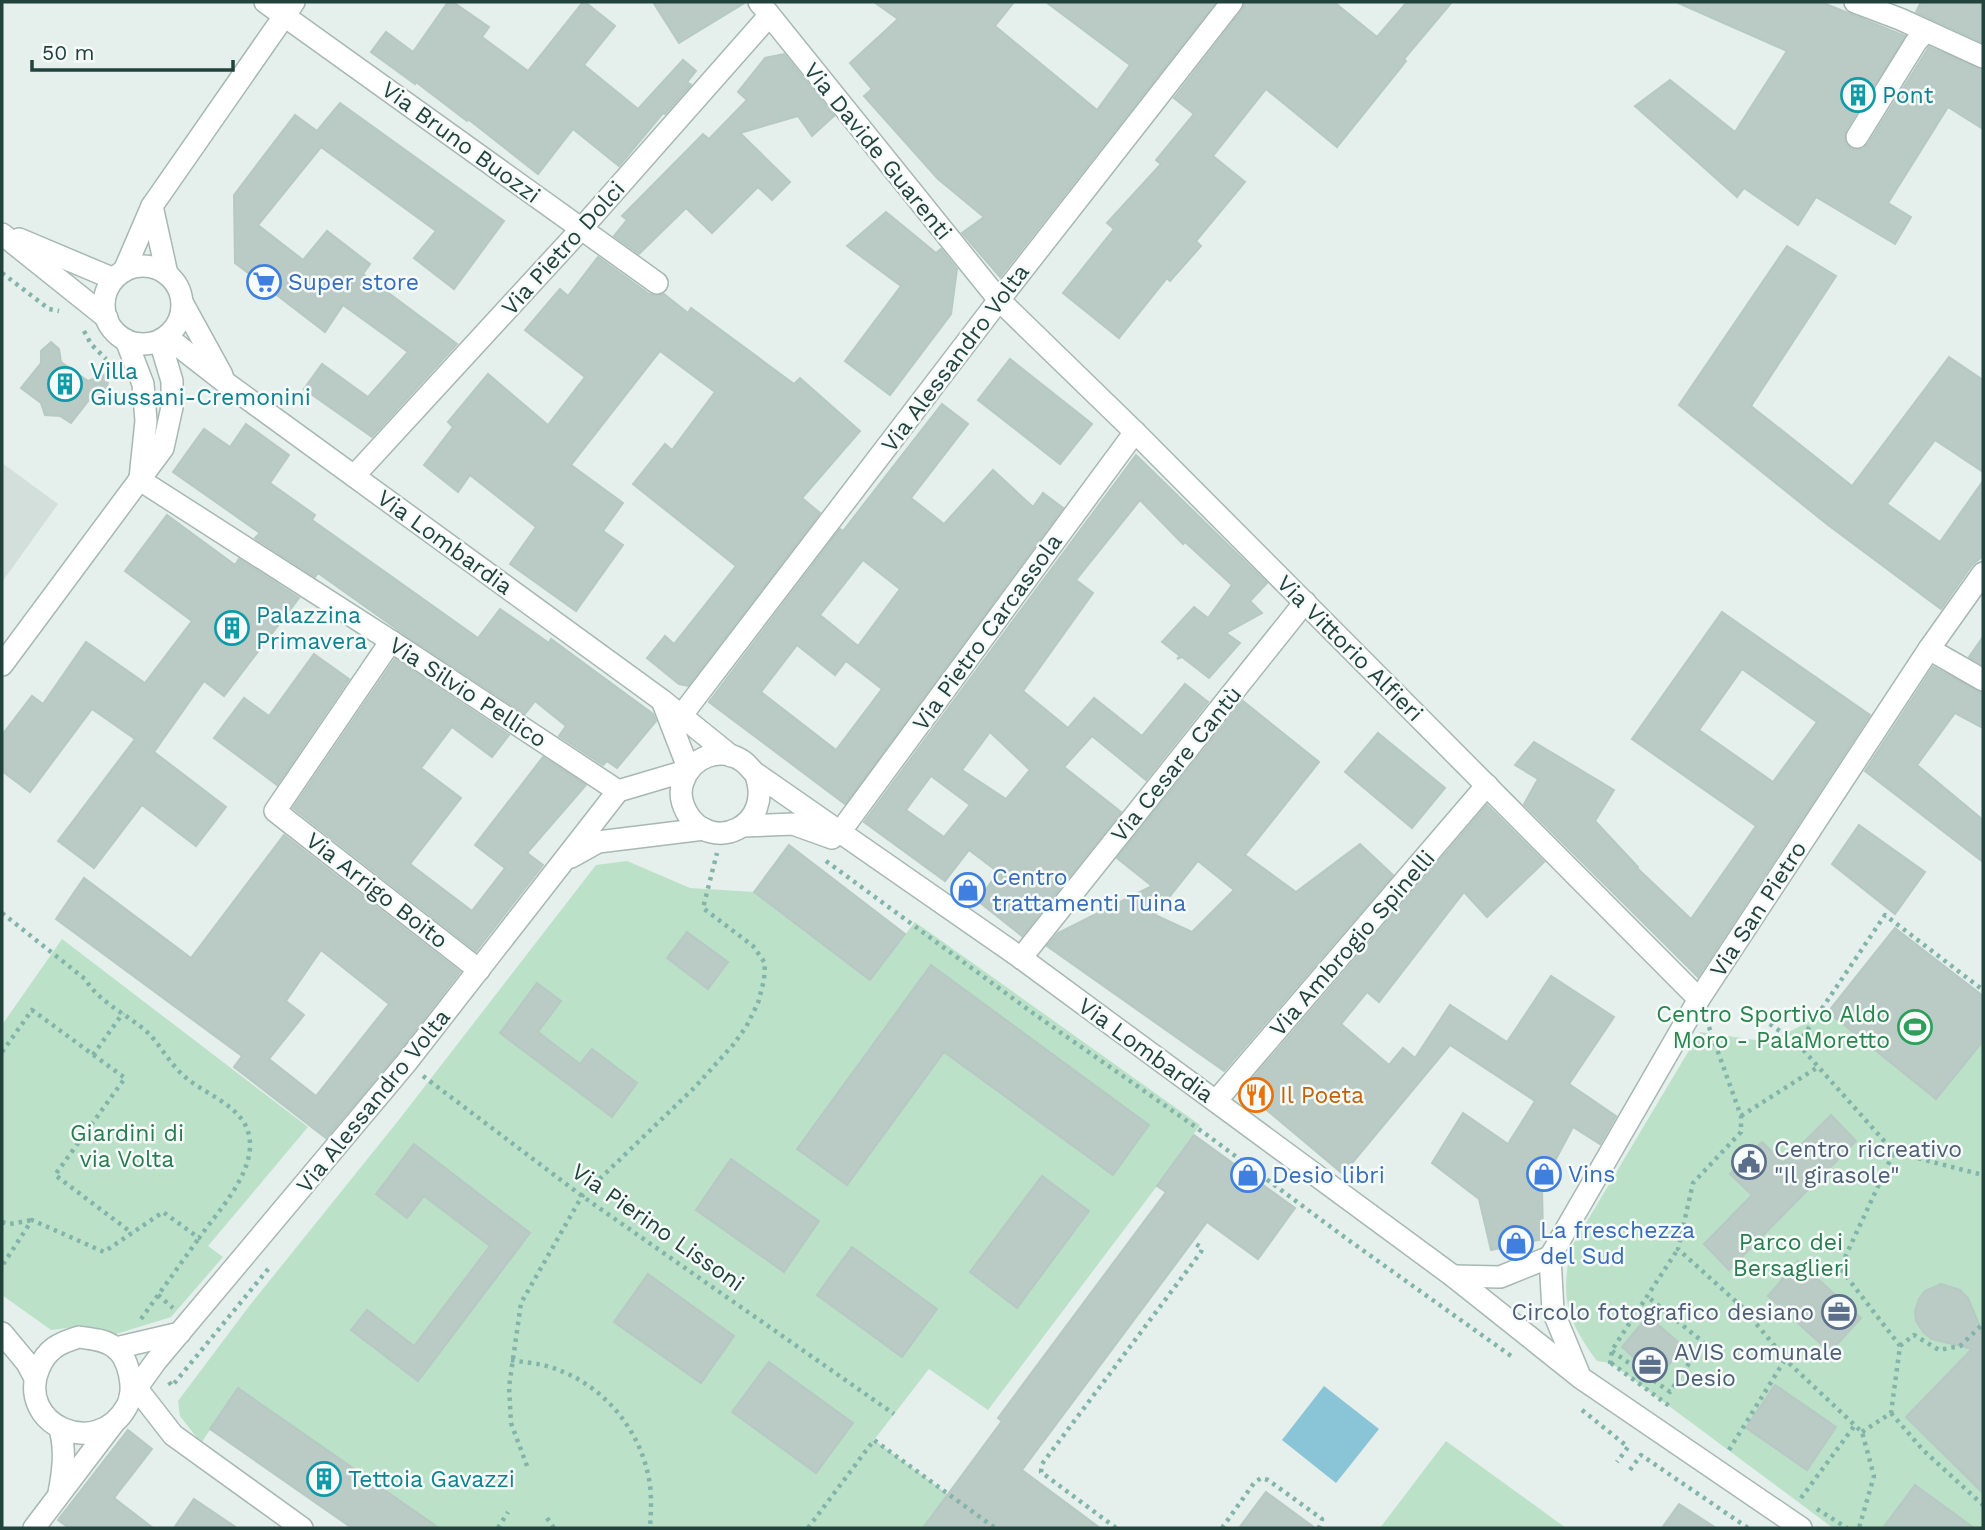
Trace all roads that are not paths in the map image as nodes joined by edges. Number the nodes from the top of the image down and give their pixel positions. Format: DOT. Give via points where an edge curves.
graph roads {
  1 [pos="265,2"];
  2 [pos="1232,2"];
  3 [pos="1856,2"];
  4 [pos="289,9"];
  5 [pos="764,9"];
  6 [pos="1905,10"];
  7 [pos="1926,31"];
  8 [pos="1983,57"];
  9 [pos="1857,137"];
  10 [pos="152,206"];
  11 [pos="582,228"];
  12 [pos="2,233"];
  13 [pos="167,274"];
  14 [pos="119,275"];
  15 [pos="657,283"];
  16 [pos="999,300"];
  17 [pos="183,304"];
  18 [pos="107,318"];
  19 [pos="164,339"];
  20 [pos="126,340"];
  21 [pos="226,383"];
  22 [pos="1135,432"];
  23 [pos="354,476"];
  24 [pos="140,480"];
  25 [pos="1983,573"];
  26 [pos="1305,602"];
  27 [pos="391,641"];
  28 [pos="1929,649"];
  29 [pos="2,665"];
  30 [pos="1983,680"];
  31 [pos="663,701"];
  32 [pos="681,716"];
  33 [pos="731,756"];
  34 [pos="689,770"];
  35 [pos="755,774"];
  36 [pos="1488,785"];
  37 [pos="618,791"];
  38 [pos="743,827"];
  39 [pos="840,832"];
  40 [pos="718,842"];
  41 [pos="873,855"];
  42 [pos="560,863"];
  43 [pos="1021,958"];
  44 [pos="479,970"];
  45 [pos="1699,999"];
  46 [pos="1216,1101"];
  47 [pos="1550,1257"];
  48 [pos="1453,1276"];
  49 [pos="2,1327"];
  50 [pos="2,1333"];
  51 [pos="180,1333"];
  52 [pos="116,1348"];
  53 [pos="50,1351"];
  54 [pos="35,1378"];
  55 [pos="1587,1382"];
  56 [pos="133,1389"];
  57 [pos="116,1421"];
  58 [pos="60,1429"];
  59 [pos="173,1435"];
  60 [pos="58,1498"];
  61 [pos="34,1528"];
  62 [pos="302,1528"];
  63 [pos="1801,1528"];
  1 -- 4 [label="street, Via Bruno Buozzi"];
  2 -- 16 [label="street, Via Alessandro Volta"];
  3 -- 6 [label="street"];
  4 -- 10 [label="street"];
  4 -- 11 [label="street, Via Bruno Buozzi"];
  5 -- 11 [label="street, Via Pietro Dolci"];
  5 -- 16 [label="street, Via Davide Guarenti"];
  6 -- 7 [label="street"];
  7 -- 8 [label="street"];
  7 -- 9 [label="street"];
  10 -- 13 [label="street"];
  10 -- 14 [label="street"];
  11 -- 15 [label="street, Via Bruno Buozzi"];
  11 -- 23 [label="street, Via Pietro Dolci"];
  12 -- 14 [label="street"];
  12 -- 18 [label="street"];
  13 -- 14 [label="street" via="138,266"];
  13 -- 17 [label="street" via="181,292"];
  14 -- 18 [label="street" via="107,291"];
  16 -- 22 [label="street, Via Vittorio Alfieri"];
  16 -- 32 [label="street, Via Alessandro Volta"];
  17 -- 19 [label="street" via="181,317"];
  17 -- 21 [label="street, Via Lombardia"];
  18 -- 20 [label="street"];
  19 -- 20 [label="street" via="140,344"];
  19 -- 21 [label="street, Via Lombardia"];
  19 -- 24 [label="street" via="172,407 163,448"];
  20 -- 24 [label="street" via="143,384 146,421"];
  21 -- 23 [label="street, Via Lombardia"];
  22 -- 26 [label="street, Via Vittorio Alfieri"];
  22 -- 39 [label="street, Via Pietro Carcassola"];
  23 -- 31 [label="street, Via Lombardia"];
  24 -- 27 [label="street, Via Silvio Pellico"];
  24 -- 29 [label="street"];
  25 -- 28 [label="street, Via San Pietro"];
  26 -- 36 [label="street, Via Vittorio Alfieri"];
  26 -- 43 [label="street, Via Cesare Cantù"];
  27 -- 37 [label="street, Via Silvio Pellico"];
  27 -- 44 [label="street, Via Arrigo Boito" via="275,811"];
  28 -- 30 [label="street"];
  28 -- 45 [label="street, Via San Pietro"];
  31 -- 32 [label="street, Via Lombardia"];
  31 -- 34 [label="street"];
  32 -- 33 [label="street, Via Lombardia"];
  33 -- 34 [label="street" via="706,756"];
  33 -- 35 [label="street, Via Lombardia"];
  34 -- 37 [label="street"];
  34 -- 40 [label="street" via="681,791 683,805 692,820"];
  35 -- 38 [label="street" via="760,796 757,809"];
  35 -- 39 [label="street, Via Lombardia"];
  36 -- 45 [label="street, Via Vittorio Alfieri"];
  36 -- 46 [label="street, Via Ambrogio Spinelli"];
  37 -- 42 [label="street, Via Alessandro Volta"];
  38 -- 40 [label="street, Via Lombardia"];
  38 -- 41 [label="street, Via Lombardia" via="807,827"];
  39 -- 41 [label="street, Via Lombardia"];
  40 -- 42 [label="street, Via Alessandro Volta" via="597,842"];
  41 -- 43 [label="street, Via Lombardia"];
  42 -- 44 [label="street, Via Alessandro Volta"];
  43 -- 46 [label="street, Via Lombardia"];
  44 -- 51 [label="street, Via Alessandro Volta"];
  45 -- 47 [label="street, Via San Pietro"];
  46 -- 48 [label="street, Via Lombardia"];
  47 -- 48 [label="street" via="1500,1277"];
  47 -- 55 [label="street" via="1553,1311"];
  48 -- 55 [label="street, Via Lombardia"];
  49 -- 53 [label="street"];
  50 -- 54 [label="street"];
  51 -- 52 [label="street"];
  51 -- 56 [label="street, Via Alessandro Volta"];
  52 -- 53 [label="street" via="79,1337"];
  52 -- 56 [label="street"];
  53 -- 54 [label="street"];
  54 -- 58 [label="street" via="38,1405"];
  55 -- 63 [label="street, Via Lombardia"];
  56 -- 57 [label="street"];
  56 -- 59 [label="street"];
  57 -- 58 [label="street" via="85,1435"];
  57 -- 59 [label="street" via="132,1417"];
  57 -- 60 [label="street"];
  58 -- 60 [label="street" via="64,1466"];
  59 -- 62 [label="street"];
  60 -- 61 [label="street"];
}
